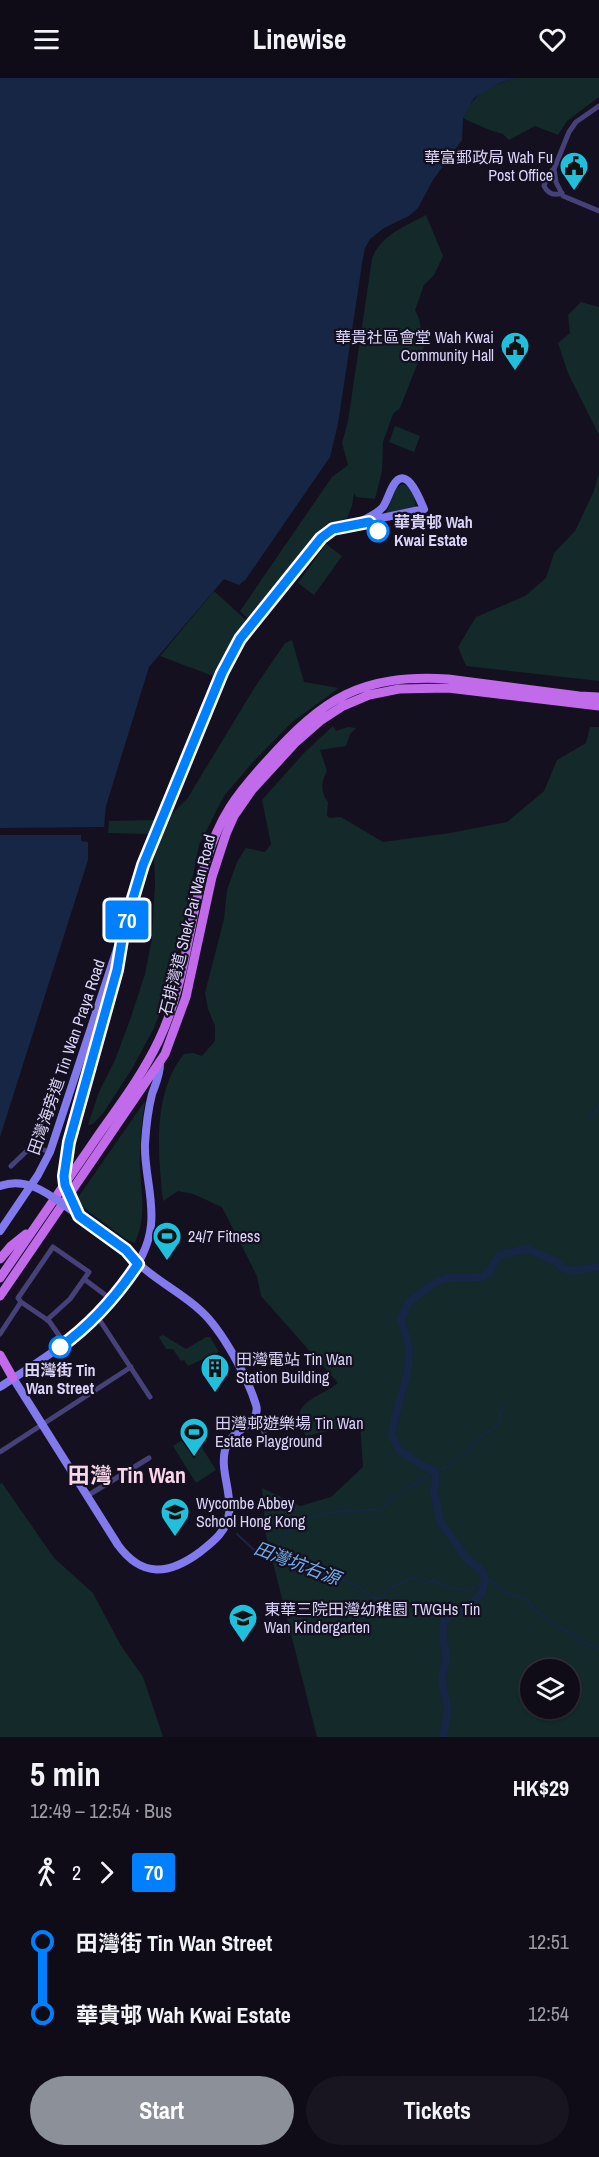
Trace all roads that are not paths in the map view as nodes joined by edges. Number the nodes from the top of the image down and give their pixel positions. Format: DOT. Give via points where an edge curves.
graph roads {
  1 [pos="599,106"];
  2 [pos="554,169"];
  3 [pos="562,193"];
  4 [pos="599,211"];
  5 [pos="359,522"];
  6 [pos="599,697"];
  7 [pos="599,706"];
  8 [pos="124,928"];
  9 [pos="160,1064"];
  10 [pos="50,1152"];
  11 [pos="11,1166"];
  12 [pos="0,1186"];
  13 [pos="79,1216"];
  14 [pos="31,1230"];
  15 [pos="0,1231"];
  16 [pos="0,1259"];
  17 [pos="138,1264"];
  18 [pos="0,1278"];
  19 [pos="84,1280"];
  20 [pos="0,1296"];
  21 [pos="112,1300"];
  22 [pos="21,1302"];
  23 [pos="98,1316"];
  24 [pos="47,1320"];
  25 [pos="0,1334"];
  26 [pos="65,1344"];
  27 [pos="0,1355"];
  28 [pos="130,1367"];
  29 [pos="13,1378"];
  30 [pos="0,1387"];
  31 [pos="150,1396"];
  32 [pos="255,1418"];
  33 [pos="43,1425"];
  34 [pos="265,1437"];
  35 [pos="0,1452"];
  36 [pos="149,1458"];
  37 [pos="87,1496"];
  1 -- 2 [label="street" via="568,132"];
  2 -- 3 [label="street"];
  2 -- 3 [label="street" via="544,186 551,194"];
  3 -- 4 [label="street"];
  5 -- 5 [label="street, 田灣海旁道 Tin Wan Praya Road" via="382,507 400,479 412,482 424,509"];
  5 -- 8 [label="street, 田灣海旁道 Tin Wan Praya Road" via="333,529 321,538 231,653 143,865"];
  6 -- 14 [label="main road, 石排灣道 Shek Pai Wan Road" via="448,680 391,680 360,688 322,707 286,740 239,792 220,822 206,863 176,997 158,1042 140,1075"];
  7 -- 9 [label="main road, 石排灣道 Shek Pai Wan Road" via="448,688 410,688 360,698 320,721 260,781 225,834 186,998"];
  8 -- 10 [label="street, 田灣海旁道 Tin Wan Praya Road"];
  8 -- 13 [label="street, bridge" via="117,970 65,1159 65,1185"];
  9 -- 17 [label="street, 石排灣道 Shek Pai Wan Road" via="147,1117 145,1145 151,1226"];
  9 -- 20 [label="main road"];
  10 -- 11 [label="street" via="32,1146"];
  10 -- 15 [label="street, 田灣海旁道 Tin Wan Praya Road"];
  12 -- 13 [label="street, bridge" via="12,1183 34,1187"];
  13 -- 17 [label="street" via="126,1250"];
  14 -- 16 [label="main road"];
  14 -- 18 [label="main road"];
  17 -- 21 [label="street, 石排灣道 Shek Pai Wan Road"];
  17 -- 32 [label="street" via="210,1320 245,1379 257,1407"];
  19 -- 21 [label="street"];
  19 -- 22 [label="street" via="89,1272 53,1247 18,1298"];
  19 -- 24 [label="street"];
  21 -- 23 [label="street, 石排灣道 Shek Pai Wan Road"];
  22 -- 24 [label="street"];
  22 -- 25 [label="street"];
  23 -- 26 [label="street, 石排灣道 Shek Pai Wan Road"];
  23 -- 28 [label="street"];
  24 -- 26 [label="street"];
  26 -- 29 [label="street, 石排灣道 Shek Pai Wan Road"];
  27 -- 29 [label="main road"];
  28 -- 31 [label="street"];
  28 -- 33 [label="street"];
  29 -- 30 [label="street, 石排灣道 Shek Pai Wan Road"];
  29 -- 33 [label="street"];
  32 -- 34 [label="street"];
  32 -- 37 [label="street" via="234,1434 225,1447 230,1504 224,1530 218,1539 179,1565 154,1570 129,1559"];
  33 -- 35 [label="street"];
  33 -- 37 [label="street"];
  36 -- 37 [label="street"];
}
